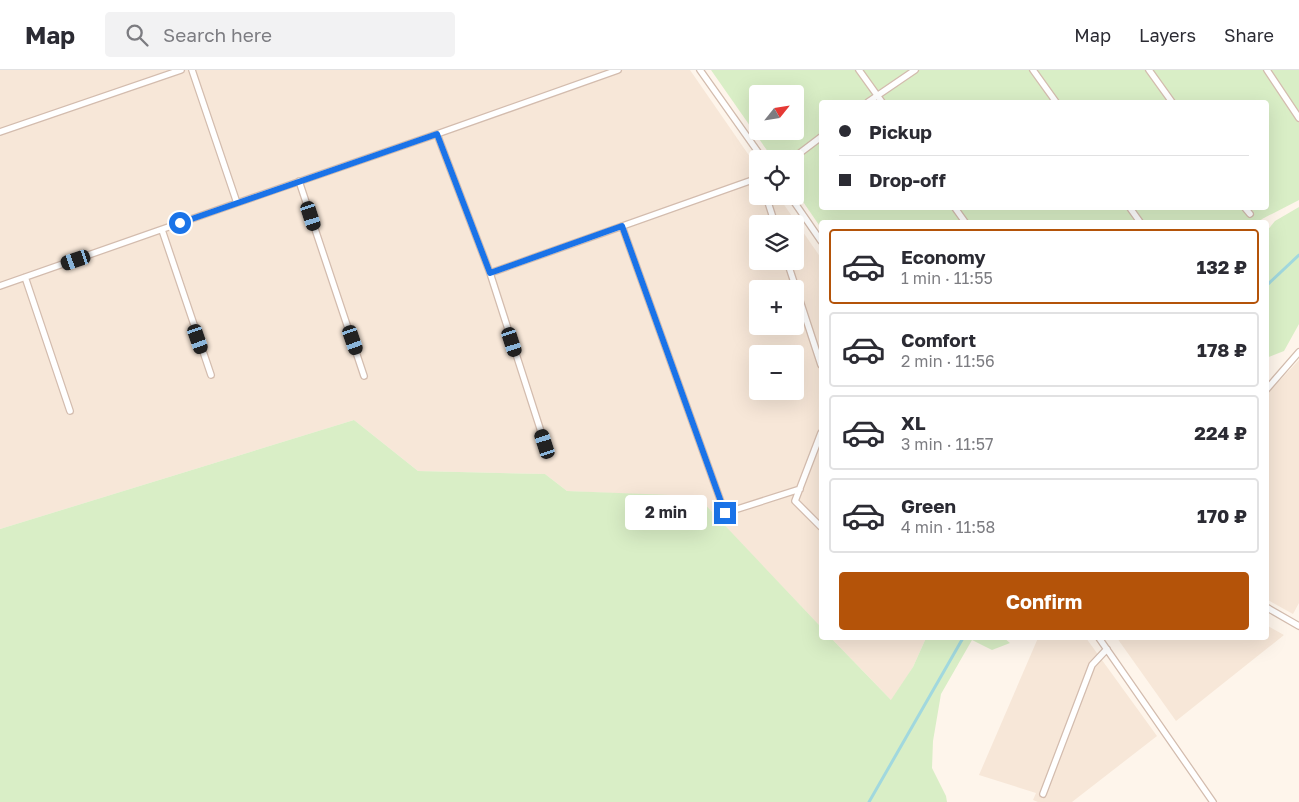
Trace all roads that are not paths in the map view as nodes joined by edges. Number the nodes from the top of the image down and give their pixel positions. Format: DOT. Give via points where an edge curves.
graph roads {
  1 [pos="181,70"];
  2 [pos="192,70"];
  3 [pos="618,70"];
  4 [pos="700,70"];
  5 [pos="859,70"];
  6 [pos="915,70"];
  7 [pos="1033,70"];
  8 [pos="1149,70"];
  9 [pos="1267,70"];
  10 [pos="877,96"];
  11 [pos="871,100"];
  12 [pos="880,100"];
  13 [pos="1055,100"];
  14 [pos="1171,100"];
  15 [pos="1299,118"];
  16 [pos="0,132"];
  17 [pos="437,134"];
  18 [pos="819,139"];
  19 [pos="757,150"];
  20 [pos="804,150"];
  21 [pos="299,181"];
  22 [pos="749,181"];
  23 [pos="237,203"];
  24 [pos="796,205"];
  25 [pos="1247,210"];
  26 [pos="1250,214"];
  27 [pos="622,226"];
  28 [pos="162,230"];
  29 [pos="819,238"];
  30 [pos="790,270"];
  31 [pos="490,273"];
  32 [pos="25,277"];
  33 [pos="0,286"];
  34 [pos="1299,352"];
  35 [pos="819,359"];
  36 [pos="211,375"];
  37 [pos="364,376"];
  38 [pos="1269,387"];
  39 [pos="70,411"];
  40 [pos="819,437"];
  41 [pos="545,444"];
  42 [pos="800,489"];
  43 [pos="819,525"];
  44 [pos="1269,609"];
  45 [pos="1298,624"];
  46 [pos="1100,640"];
  47 [pos="1107,649"];
  48 [pos="1043,794"];
  49 [pos="1213,802"];
  1 -- 16 [label="lane"];
  2 -- 23 [label="lane"];
  3 -- 17 [label="lane"];
  4 -- 19 [label="lane"];
  5 -- 10 [label="lane"];
  6 -- 10 [label="lane"];
  7 -- 13 [label="lane"];
  8 -- 14 [label="lane"];
  9 -- 15 [label="lane"];
  10 -- 11 [label="lane"];
  10 -- 12 [label="lane"];
  17 -- 21 [label="lane"];
  17 -- 31 [label="lane"];
  18 -- 20 [label="lane"];
  21 -- 23 [label="lane"];
  21 -- 37 [label="lane"];
  22 -- 27 [label="lane"];
  23 -- 28 [label="lane"];
  24 -- 29 [label="lane"];
  25 -- 26 [label="lane"];
  27 -- 31 [label="lane"];
  27 -- 42 [label="lane" via="725,513"];
  28 -- 32 [label="lane"];
  28 -- 36 [label="lane"];
  30 -- 35 [label="lane"];
  31 -- 41 [label="lane"];
  32 -- 33 [label="lane"];
  32 -- 39 [label="lane"];
  34 -- 38 [label="lane"];
  40 -- 42 [label="lane"];
  42 -- 43 [label="lane" via="795,501"];
  44 -- 45 [label="lane"];
  46 -- 47 [label="lane"];
  47 -- 48 [label="lane" via="1092,665"];
  47 -- 49 [label="lane"];
}
